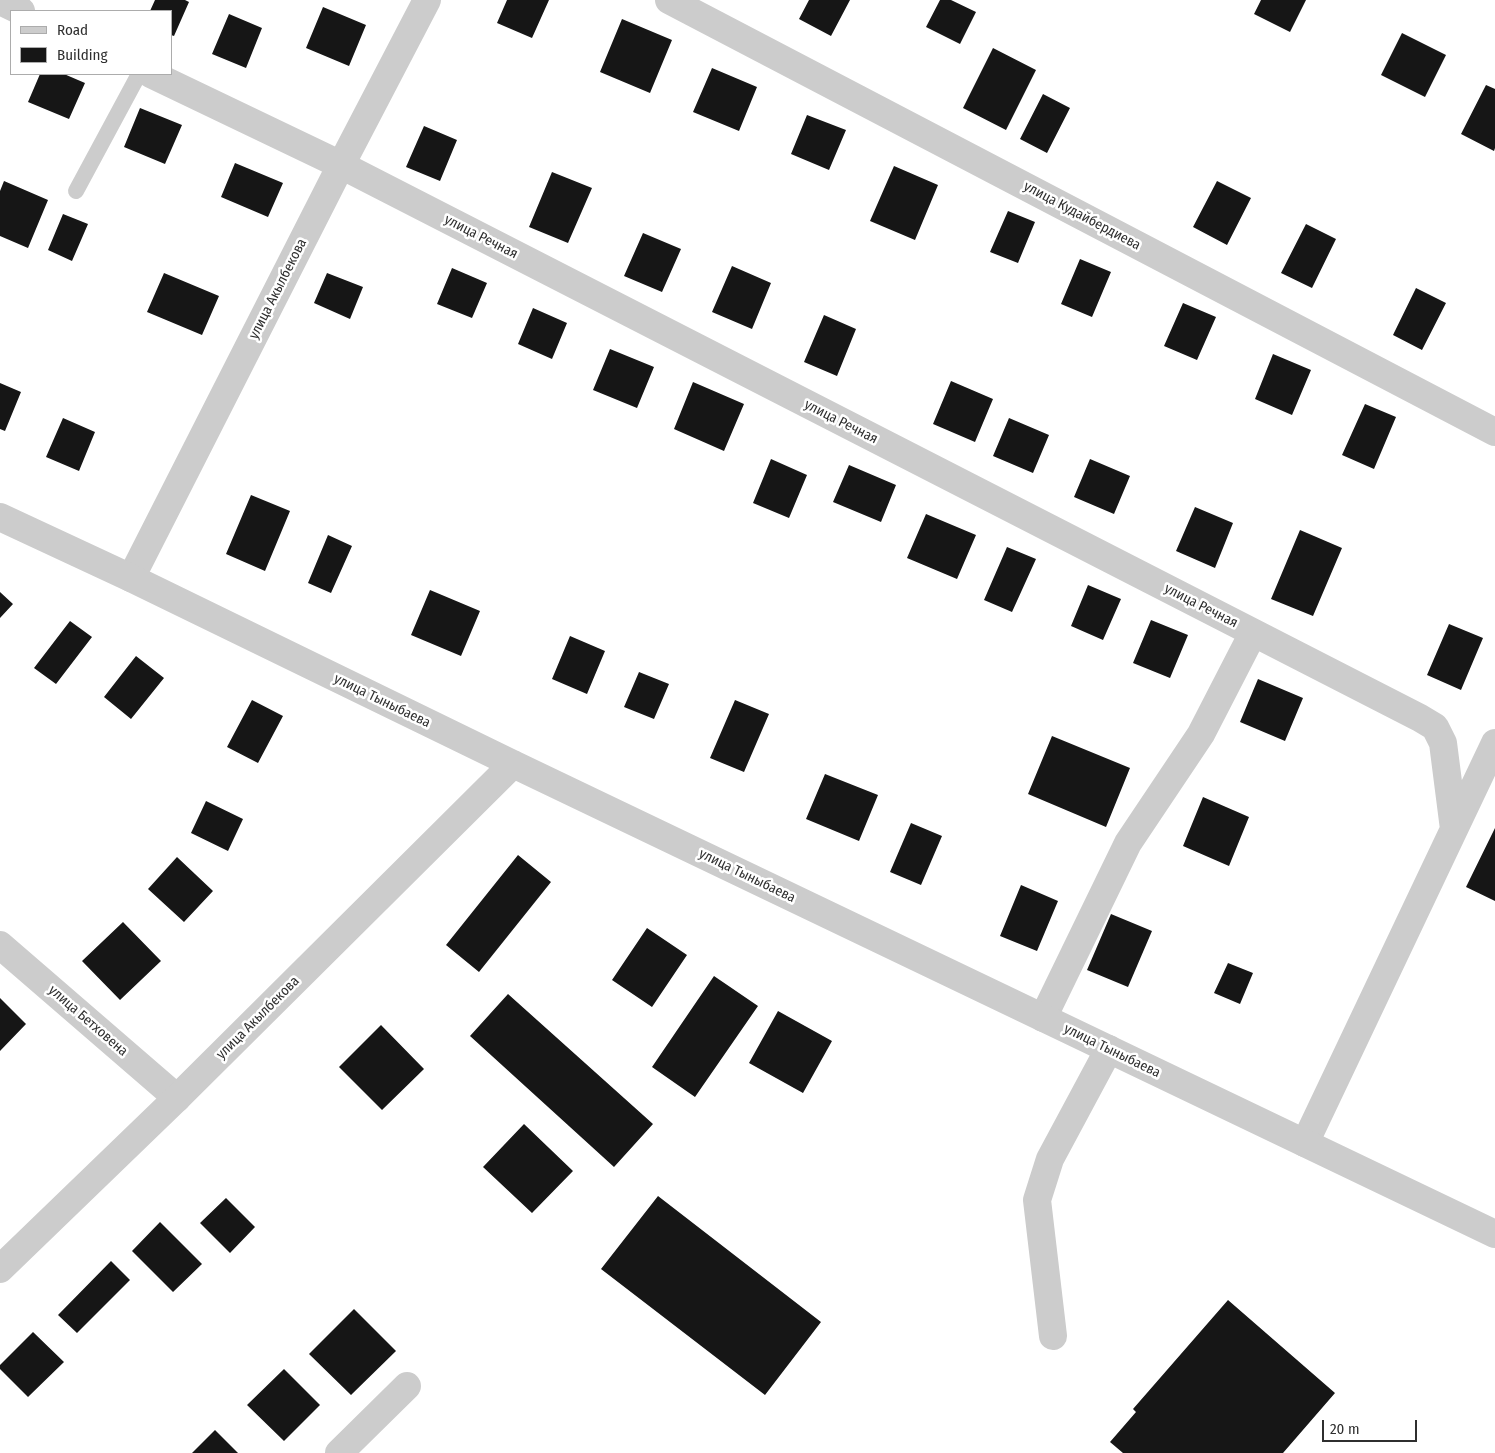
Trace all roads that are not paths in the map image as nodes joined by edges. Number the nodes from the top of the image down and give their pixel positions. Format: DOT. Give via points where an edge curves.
graph roads {
  1 [pos="426,0"];
  2 [pos="669,0"];
  3 [pos="0,1"];
  4 [pos="19,10"];
  5 [pos="138,75"];
  6 [pos="153,75"];
  7 [pos="341,165"];
  8 [pos="76,191"];
  9 [pos="1495,432"];
  10 [pos="0,517"];
  11 [pos="131,578"];
  12 [pos="1253,632"];
  13 [pos="1495,743"];
  14 [pos="513,764"];
  15 [pos="1454,829"];
  16 [pos="0,945"];
  17 [pos="1043,1018"];
  18 [pos="1109,1049"];
  19 [pos="176,1098"];
  20 [pos="1305,1143"];
  21 [pos="1495,1234"];
  22 [pos="0,1269"];
  23 [pos="1054,1336"];
  24 [pos="407,1386"];
  25 [pos="339,1453"];
  1 -- 7 [label="street, улица Акылбекова"];
  2 -- 9 [label="street, улица Кудайбердиева"];
  3 -- 4 [label="street"];
  5 -- 8 [label="lane"];
  6 -- 7 [label="street, улица Речная"];
  7 -- 11 [label="street, улица Акылбекова"];
  7 -- 12 [label="street, улица Речная"];
  10 -- 11 [label="street, улица Тыныбаева"];
  11 -- 14 [label="street, улица Тыныбаева"];
  12 -- 15 [label="street, улица Речная" via="1435,727 1444,743"];
  12 -- 17 [label="street" via="1201,734 1128,843"];
  13 -- 15 [label="street"];
  14 -- 17 [label="street, улица Тыныбаева"];
  14 -- 19 [label="street, улица Акылбекова"];
  15 -- 20 [label="street"];
  16 -- 19 [label="street, улица Бетховена"];
  17 -- 18 [label="street, улица Тыныбаева"];
  18 -- 20 [label="street, улица Тыныбаева"];
  18 -- 23 [label="street" via="1050,1159 1037,1200"];
  19 -- 22 [label="street, улица Акылбекова"];
  20 -- 21 [label="street, улица Тыныбаева"];
  24 -- 25 [label="street"];
}
